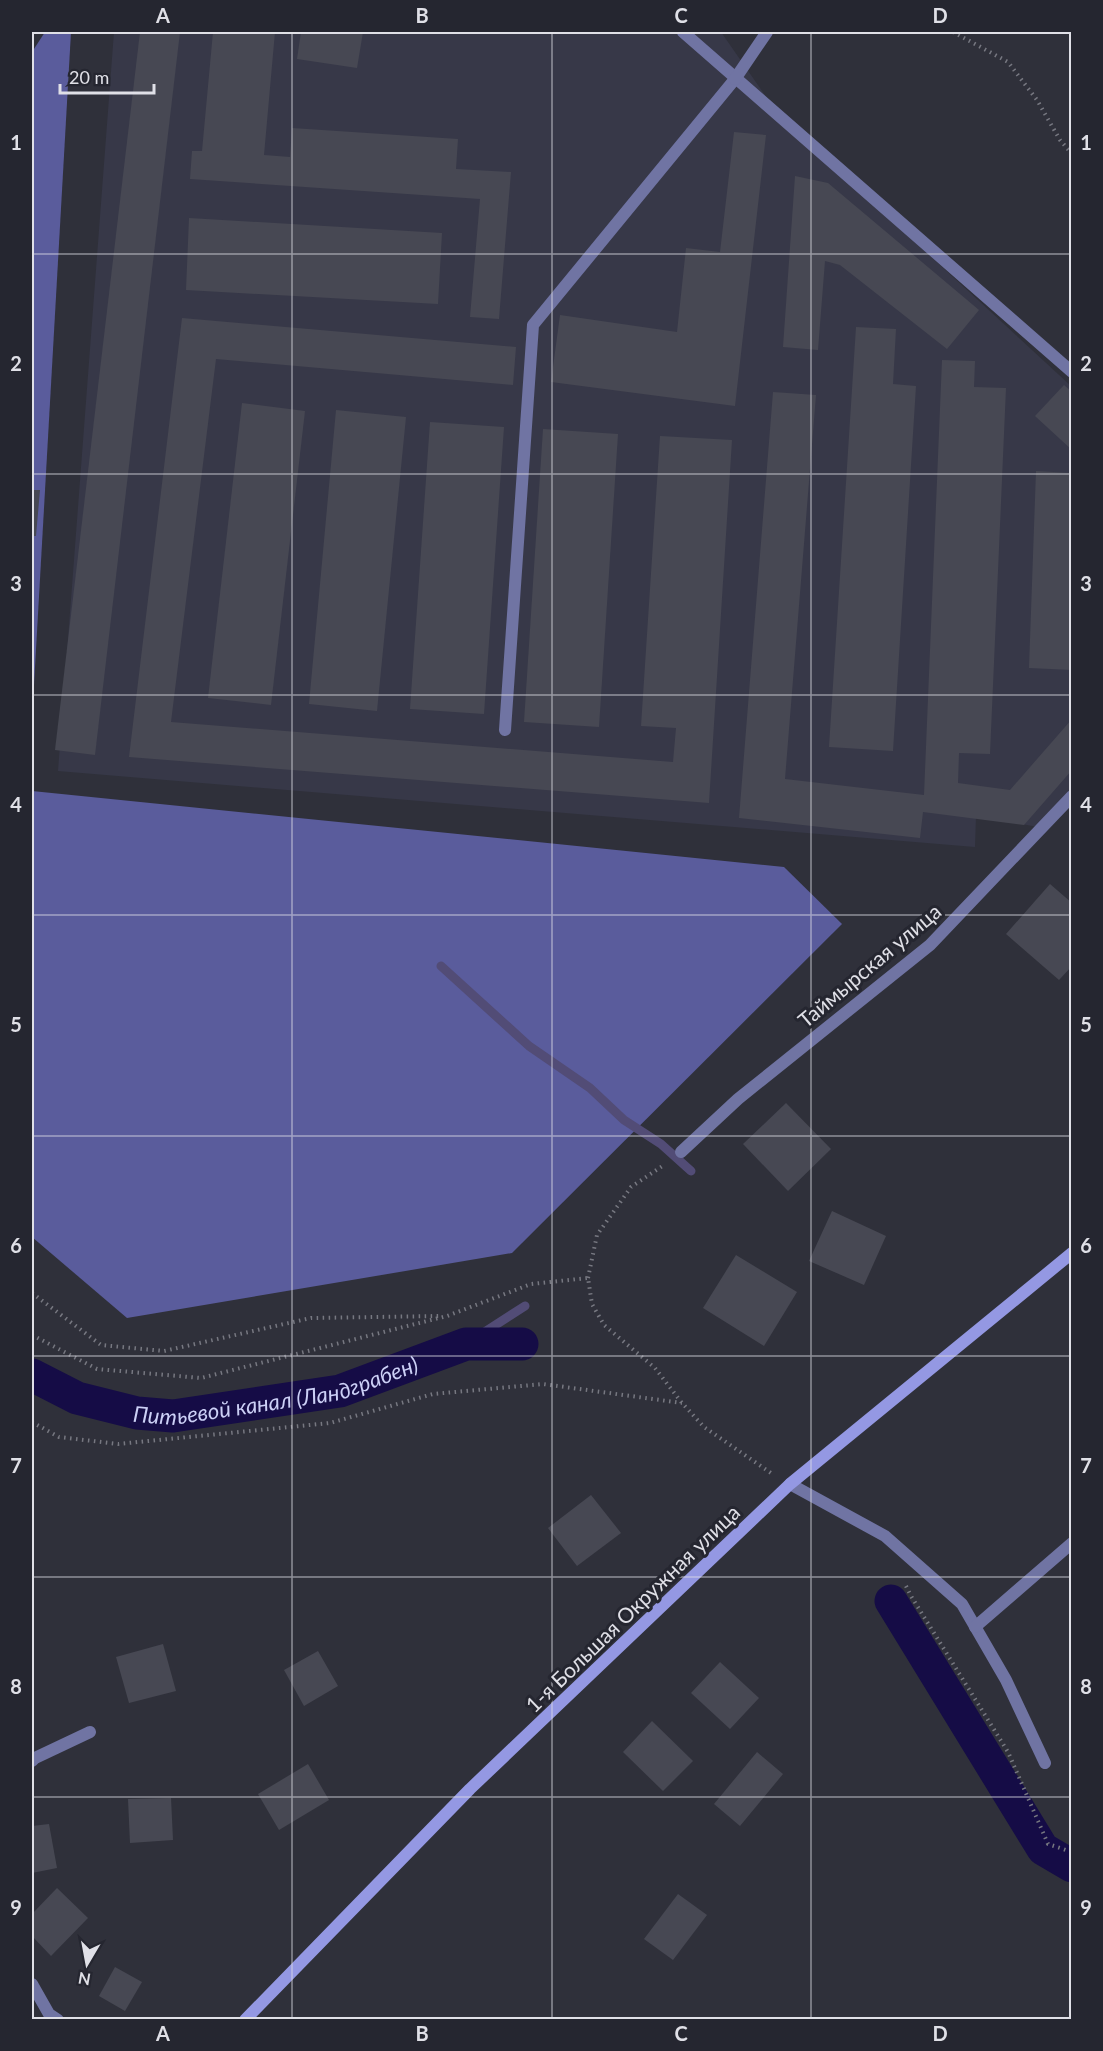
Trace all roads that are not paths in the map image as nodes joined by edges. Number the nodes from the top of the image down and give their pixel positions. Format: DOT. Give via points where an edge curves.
graph roads {
  1 [pos="683,32"];
  2 [pos="767,32"];
  3 [pos="735,79"];
  4 [pos="1071,372"];
  5 [pos="505,730"];
  6 [pos="1071,796"];
  7 [pos="681,1152"];
  8 [pos="1071,1253"];
  9 [pos="790,1484"];
  10 [pos="1071,1543"];
  11 [pos="975,1628"];
  12 [pos="90,1732"];
  13 [pos="32,1761"];
  14 [pos="1045,1763"];
  15 [pos="32,1984"];
  16 [pos="58,2019"];
  17 [pos="245,2019"];
  1 -- 3 [label="street"];
  2 -- 3 [label="street"];
  3 -- 4 [label="street"];
  3 -- 5 [label="street" via="533,325"];
  6 -- 7 [label="street, Таймырская улица" via="930,945 738,1099"];
  8 -- 9 [label="street, 1-я Большая Окружная улица"];
  9 -- 11 [label="street" via="885,1536 962,1604"];
  9 -- 17 [label="street, 1-я Большая Окружная улица" via="470,1789"];
  10 -- 11 [label="street"];
  11 -- 14 [label="street" via="1006,1680"];
  12 -- 13 [label="street"];
  15 -- 16 [label="street" via="49,2014"];
}
